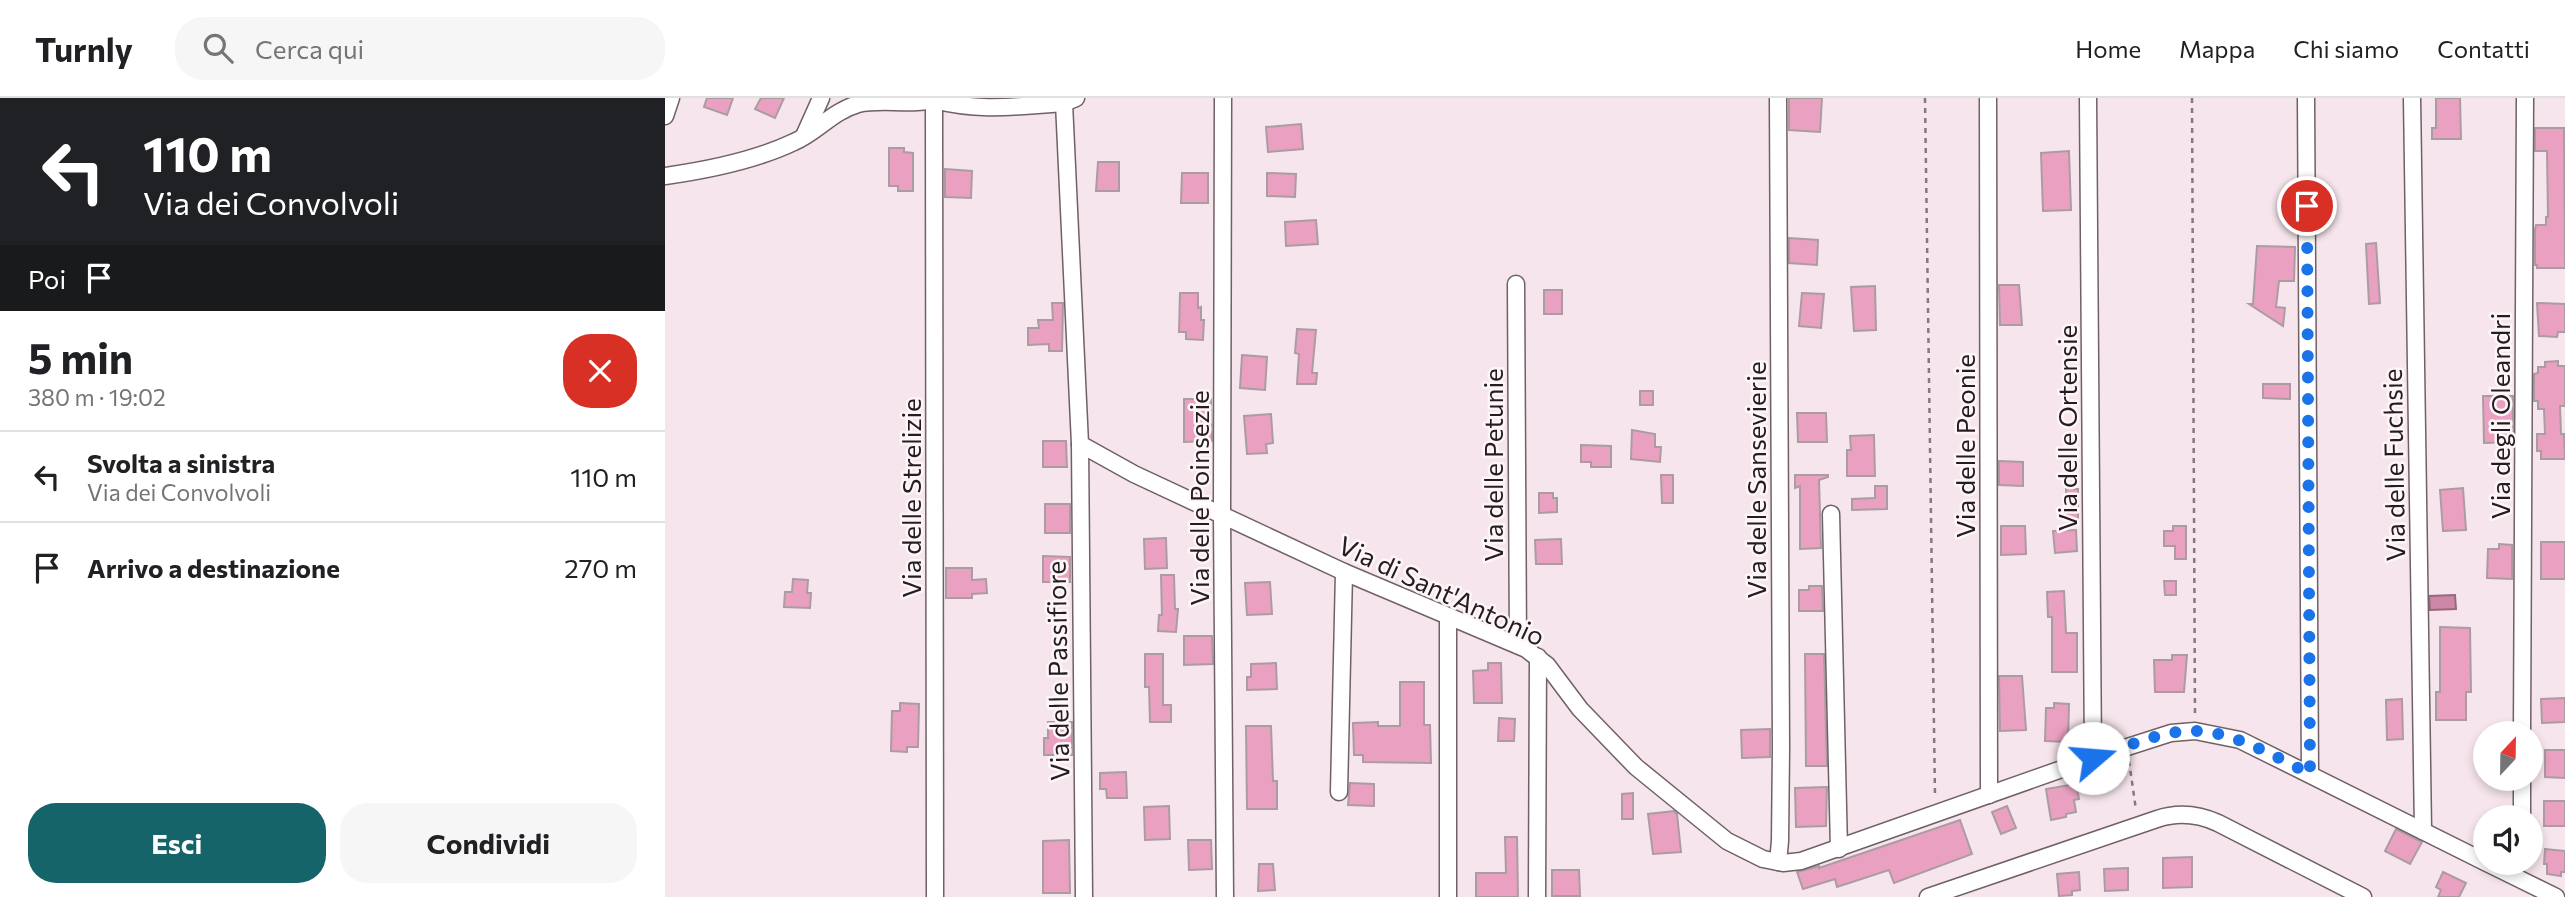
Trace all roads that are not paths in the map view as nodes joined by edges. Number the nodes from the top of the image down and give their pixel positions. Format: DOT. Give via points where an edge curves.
graph roads {
  1 [pos="671,98"];
  2 [pos="821,98"];
  3 [pos="1223,98"];
  4 [pos="1778,98"];
  5 [pos="1988,98"];
  6 [pos="2088,98"];
  7 [pos="2307,98"];
  8 [pos="2412,98"];
  9 [pos="2525,98"];
  10 [pos="936,99"];
  11 [pos="1067,100"];
  12 [pos="665,116"];
  13 [pos="803,138"];
  14 [pos="665,176"];
  15 [pos="1516,284"];
  16 [pos="1080,444"];
  17 [pos="1831,514"];
  18 [pos="1222,515"];
  19 [pos="1344,572"];
  20 [pos="1448,617"];
  21 [pos="1518,645"];
  22 [pos="1538,657"];
  23 [pos="2522,721"];
  24 [pos="2093,758"];
  25 [pos="2310,774"];
  26 [pos="1339,792"];
  27 [pos="1989,795"];
  28 [pos="2423,831"];
  29 [pos="1839,849"];
  30 [pos="2473,856"];
  31 [pos="1778,862"];
  32 [pos="2512,875"];
  33 [pos="2522,875"];
  34 [pos="2522,880"];
  35 [pos="935,897"];
  36 [pos="1084,897"];
  37 [pos="1224,897"];
  38 [pos="1448,897"];
  39 [pos="1537,897"];
  40 [pos="1928,897"];
  41 [pos="2363,897"];
  42 [pos="2556,897"];
  1 -- 12 [label="street"];
  2 -- 13 [label="street"];
  3 -- 18 [label="street, Via delle Poinsezie"];
  4 -- 31 [label="street, Via delle Sansevierie"];
  5 -- 27 [label="street, Via delle Peonie"];
  6 -- 24 [label="street, Via delle Ortensie"];
  7 -- 25 [label="street"];
  8 -- 28 [label="street, Via delle Fuchsie"];
  9 -- 23 [label="street, Via degli Oleandri"];
  10 -- 11 [label="street" via="983,109"];
  10 -- 13 [label="street" via="860,104 838,113"];
  10 -- 35 [label="street, Via delle Strelizie"];
  11 -- 16 [label="street"];
  13 -- 14 [label="street" via="718,167"];
  15 -- 21 [label="street, Via delle Petunie"];
  16 -- 18 [label="street, Via di Sant'Antonio"];
  16 -- 36 [label="street, Via delle Passifiore"];
  17 -- 29 [label="street"];
  18 -- 19 [label="street, Via di Sant'Antonio"];
  18 -- 37 [label="street, Via delle Poinsezie"];
  19 -- 20 [label="street, Via di Sant'Antonio"];
  19 -- 26 [label="street"];
  20 -- 21 [label="street, Via di Sant'Antonio"];
  20 -- 38 [label="street"];
  21 -- 22 [label="street, Via di Sant'Antonio"];
  22 -- 31 [label="street, Via di Sant'Antonio" via="1591,721 1646,776 1733,845"];
  22 -- 39 [label="street"];
  24 -- 25 [label="street, Via di Sant'Antonio" via="2171,733 2195,731 2240,740"];
  24 -- 27 [label="street, Via di Sant'Antonio"];
  25 -- 28 [label="street, Via di Sant'Antonio"];
  27 -- 29 [label="street, Via di Sant'Antonio"];
  28 -- 30 [label="street, Via di Sant'Antonio"];
  29 -- 31 [label="street, Via di Sant'Antonio" via="1801,862"];
  32 -- 34 [label="street, Via di Sant'Antonio"];
  33 -- 34 [label="street"];
  34 -- 42 [label="street, Via di Sant'Antonio"];
  40 -- 41 [label="street" via="2176,815 2206,818"];
}
